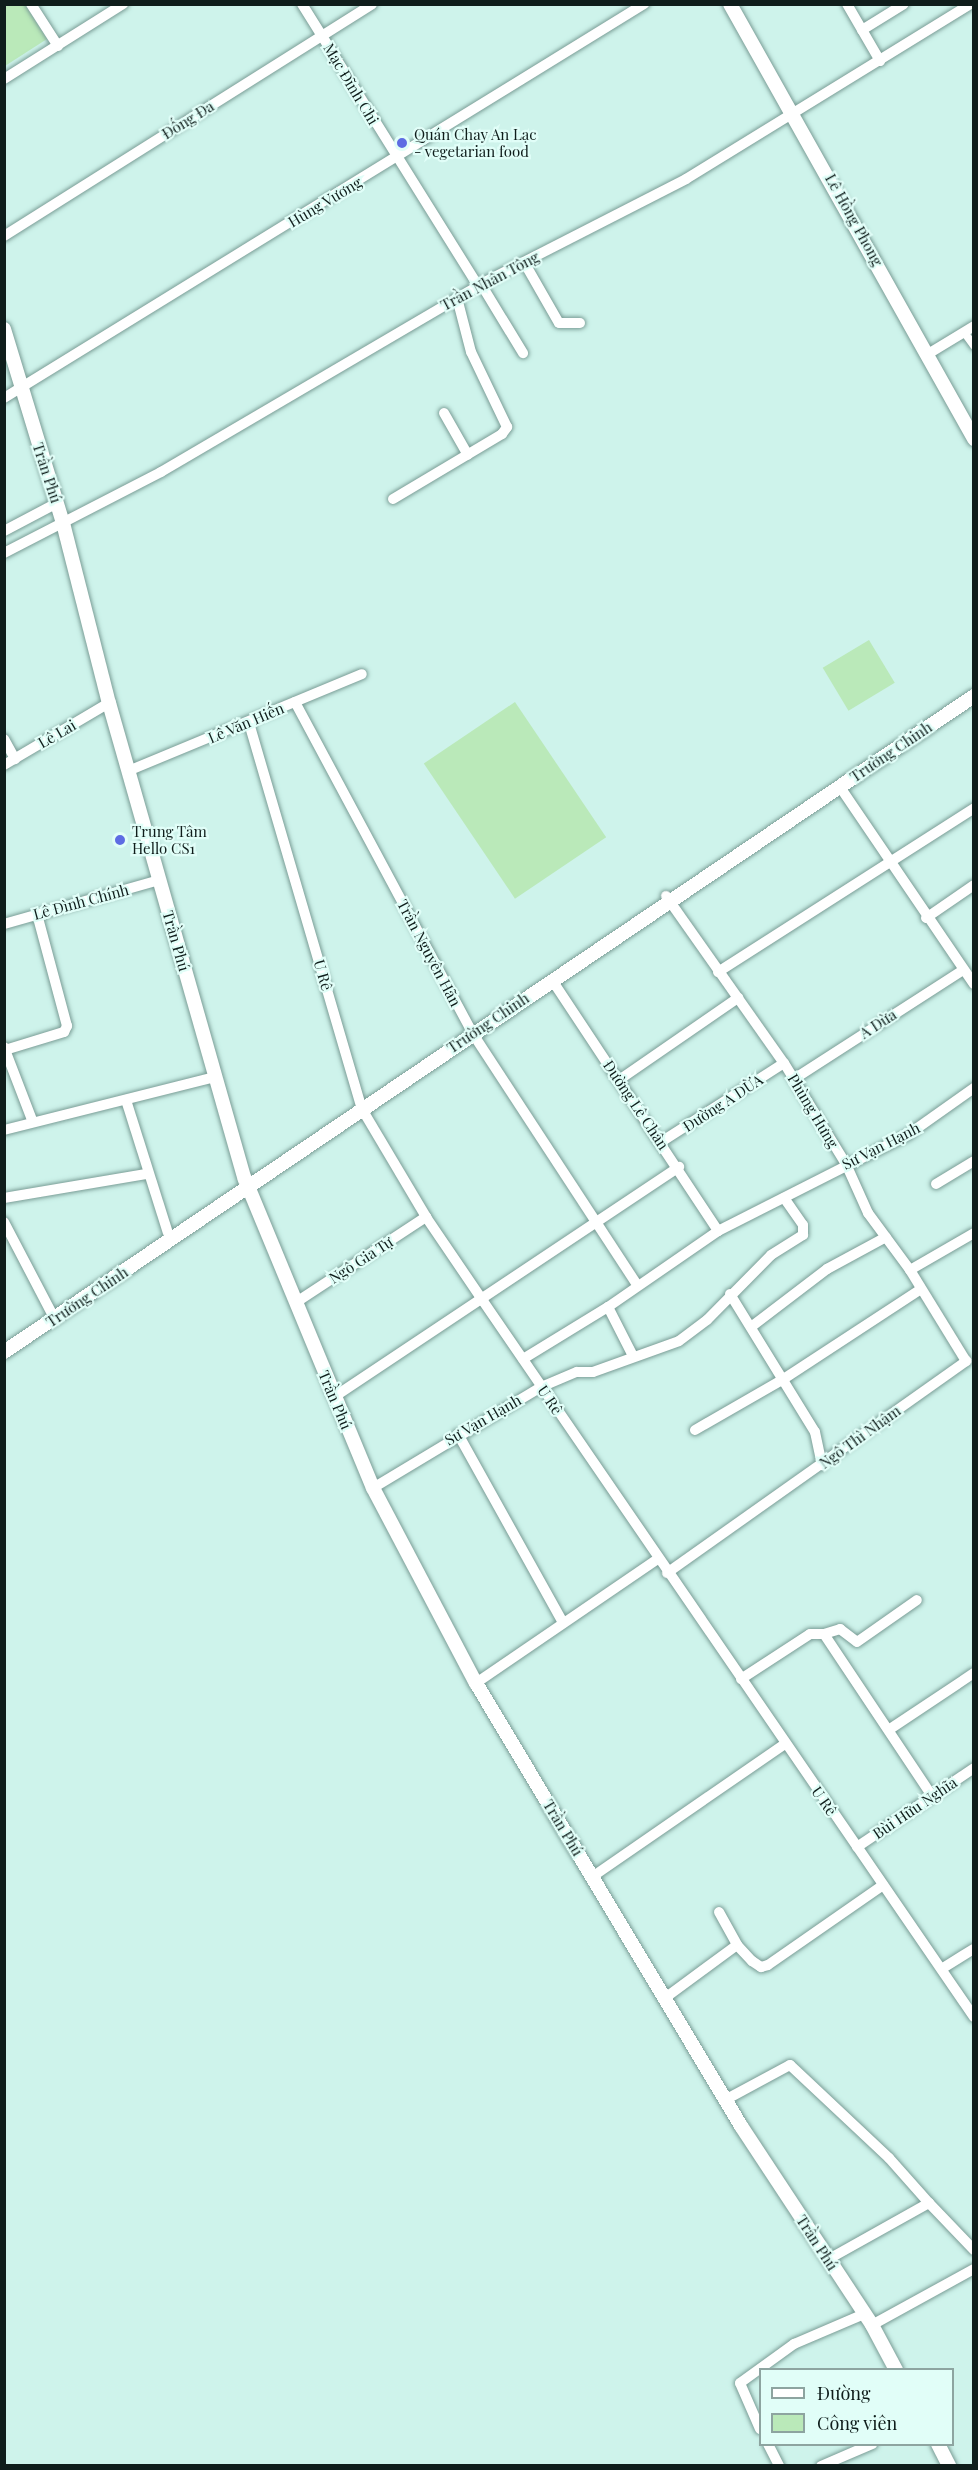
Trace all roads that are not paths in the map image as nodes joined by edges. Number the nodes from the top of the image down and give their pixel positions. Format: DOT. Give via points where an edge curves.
graph roads {
  1 [pos="31,4"];
  2 [pos="123,4"];
  3 [pos="302,4"];
  4 [pos="372,4"];
  5 [pos="644,4"];
  6 [pos="730,4"];
  7 [pos="847,4"];
  8 [pos="904,4"];
  9 [pos="971,4"];
  10 [pos="862,30"];
  11 [pos="322,36"];
  12 [pos="58,46"];
  13 [pos="880,61"];
  14 [pos="4,79"];
  15 [pos="795,114"];
  16 [pos="396,159"];
  17 [pos="4,236"];
  18 [pos="524,262"];
  19 [pos="479,285"];
  20 [pos="457,298"];
  21 [pos="580,323"];
  22 [pos="4,329"];
  23 [pos="969,329"];
  24 [pos="974,346"];
  25 [pos="523,353"];
  26 [pos="928,354"];
  27 [pos="20,388"];
  28 [pos="4,398"];
  29 [pos="444,413"];
  30 [pos="974,439"];
  31 [pos="468,454"];
  32 [pos="393,499"];
  33 [pos="57,503"];
  34 [pos="63,524"];
  35 [pos="4,531"];
  36 [pos="4,553"];
  37 [pos="363,674"];
  38 [pos="974,688"];
  39 [pos="974,696"];
  40 [pos="295,702"];
  41 [pos="109,703"];
  42 [pos="249,723"];
  43 [pos="4,740"];
  44 [pos="10,762"];
  45 [pos="128,771"];
  46 [pos="840,787"];
  47 [pos="974,808"];
  48 [pos="888,862"];
  49 [pos="159,880"];
  50 [pos="974,885"];
  51 [pos="667,898"];
  52 [pos="37,914"];
  53 [pos="926,918"];
  54 [pos="4,924"];
  55 [pos="963,970"];
  56 [pos="718,972"];
  57 [pos="552,980"];
  58 [pos="973,982"];
  59 [pos="738,998"];
  60 [pos="471,1030"];
  61 [pos="5,1049"];
  62 [pos="784,1063"];
  63 [pos="214,1077"];
  64 [pos="794,1079"];
  65 [pos="619,1080"];
  66 [pos="973,1092"];
  67 [pos="126,1100"];
  68 [pos="361,1105"];
  69 [pos="32,1120"];
  70 [pos="4,1130"];
  71 [pos="661,1142"];
  72 [pos="974,1161"];
  73 [pos="846,1164"];
  74 [pos="679,1167"];
  75 [pos="146,1174"];
  76 [pos="247,1183"];
  77 [pos="936,1184"];
  78 [pos="4,1198"];
  79 [pos="784,1198"];
  80 [pos="426,1217"];
  81 [pos="4,1222"];
  82 [pos="597,1223"];
  83 [pos="718,1231"];
  84 [pos="168,1233"];
  85 [pos="974,1233"];
  86 [pos="886,1237"];
  87 [pos="910,1270"];
  88 [pos="637,1285"];
  89 [pos="921,1289"];
  90 [pos="730,1294"];
  91 [pos="483,1301"];
  92 [pos="295,1303"];
  93 [pos="608,1307"];
  94 [pos="51,1312"];
  95 [pos="752,1327"];
  96 [pos="4,1342"];
  97 [pos="4,1352"];
  98 [pos="633,1356"];
  99 [pos="970,1358"];
  100 [pos="523,1359"];
  101 [pos="782,1380"];
  102 [pos="541,1387"];
  103 [pos="334,1397"];
  104 [pos="695,1430"];
  105 [pos="458,1434"];
  106 [pos="822,1465"];
  107 [pos="373,1488"];
  108 [pos="658,1559"];
  109 [pos="667,1573"];
  110 [pos="917,1600"];
  111 [pos="563,1623"];
  112 [pos="824,1634"];
  113 [pos="974,1673"];
  114 [pos="741,1679"];
  115 [pos="476,1683"];
  116 [pos="890,1729"];
  117 [pos="785,1744"];
  118 [pos="974,1768"];
  119 [pos="932,1796"];
  120 [pos="857,1847"];
  121 [pos="592,1877"];
  122 [pos="883,1885"];
  123 [pos="719,1912"];
  124 [pos="737,1945"];
  125 [pos="974,1949"];
  126 [pos="943,1968"];
  127 [pos="664,1998"];
  128 [pos="974,2017"];
  129 [pos="725,2100"];
  130 [pos="929,2203"];
  131 [pos="974,2250"];
  132 [pos="827,2259"];
  133 [pos="974,2269"];
  134 [pos="868,2319"];
  135 [pos="895,2368"];
  136 [pos="759,2427"];
  137 [pos="769,2446"];
  138 [pos="870,2446"];
  139 [pos="939,2446"];
  140 [pos="779,2466"];
  141 [pos="821,2466"];
  142 [pos="949,2466"];
  1 -- 12 [label="street"];
  2 -- 12 [label="street"];
  3 -- 11 [label="street, Mạc Đĩnh Chi"];
  4 -- 11 [label="street, Đống Đa"];
  5 -- 16 [label="street, Hùng Vương"];
  6 -- 15 [label="street, Lê Hồng Phong"];
  7 -- 10 [label="street"];
  8 -- 10 [label="street"];
  9 -- 13 [label="street, Trần Nhân Tông"];
  10 -- 13 [label="street"];
  11 -- 16 [label="street, Mạc Đĩnh Chi"];
  11 -- 17 [label="street, Đống Đa"];
  12 -- 14 [label="street"];
  13 -- 15 [label="street, Trần Nhân Tông"];
  15 -- 18 [label="street, Trần Nhân Tông" via="676,185"];
  15 -- 26 [label="street, Lê Hồng Phong"];
  16 -- 19 [label="street, Mạc Đĩnh Chi"];
  16 -- 27 [label="street, Hùng Vương"];
  18 -- 19 [label="street, Trần Nhân Tông"];
  18 -- 21 [label="street" via="559,323"];
  19 -- 20 [label="street, Trần Nhân Tông"];
  19 -- 25 [label="street, Mạc Đĩnh Chi"];
  20 -- 31 [label="street" via="471,352 507,427"];
  20 -- 34 [label="street, Trần Nhân Tông" via="161,472"];
  22 -- 27 [label="street, Trần Phú"];
  23 -- 24 [label="street"];
  23 -- 26 [label="street"];
  26 -- 30 [label="street, Lê Hồng Phong"];
  27 -- 28 [label="street, Hùng Vương"];
  27 -- 33 [label="street, Trần Phú"];
  29 -- 31 [label="street"];
  31 -- 32 [label="street"];
  33 -- 34 [label="street, Trần Phú"];
  33 -- 35 [label="street"];
  34 -- 36 [label="street, Trần Nhân Tông"];
  34 -- 41 [label="street, Trần Phú"];
  37 -- 40 [label="street, Lê Văn Hiến"];
  38 -- 51 [label="street, Trường Chinh"];
  39 -- 46 [label="street, Trường Chinh"];
  40 -- 42 [label="street, Lê Văn Hiến"];
  40 -- 60 [label="street, Trần Nguyên Hãn"];
  41 -- 44 [label="street, Lê Lai"];
  41 -- 45 [label="street, Trần Phú"];
  42 -- 45 [label="street, Lê Văn Hiến"];
  42 -- 68 [label="street, U Rê"];
  43 -- 44 [label="street"];
  45 -- 49 [label="street, Trần Phú"];
  46 -- 48 [label="street"];
  46 -- 51 [label="street, Trường Chinh"];
  47 -- 48 [label="street"];
  48 -- 53 [label="street"];
  48 -- 56 [label="street"];
  49 -- 52 [label="street, Lê Đình Chính"];
  49 -- 63 [label="street, Trần Phú"];
  50 -- 53 [label="street"];
  51 -- 56 [label="street, Phùng Hưng"];
  51 -- 57 [label="street, Trường Chinh"];
  51 -- 60 [label="street, Trường Chinh"];
  52 -- 54 [label="street, Lê Đình Chính"];
  52 -- 61 [label="street" via="67,1026 64,1032"];
  53 -- 55 [label="street"];
  55 -- 58 [label="street"];
  55 -- 64 [label="street, A Dừa"];
  56 -- 59 [label="street, Phùng Hưng"];
  57 -- 60 [label="street, Trường Chinh"];
  57 -- 65 [label="street, Đường Lê Chân"];
  59 -- 62 [label="street, Phùng Hưng"];
  59 -- 65 [label="street"];
  60 -- 68 [label="street, Trường Chinh"];
  60 -- 82 [label="street, Trần Nguyên Hãn"];
  61 -- 69 [label="street"];
  62 -- 64 [label="street, Phùng Hưng"];
  62 -- 71 [label="street, Đường A DỪA"];
  63 -- 67 [label="street"];
  63 -- 76 [label="street, Trần Phú"];
  64 -- 73 [label="street, Phùng Hưng"];
  65 -- 71 [label="street, Đường Lê Chân"];
  66 -- 73 [label="street, Sư Vạn Hạnh" via="909,1134"];
  67 -- 69 [label="street"];
  67 -- 75 [label="street"];
  68 -- 76 [label="street, Trường Chinh"];
  68 -- 80 [label="street, U Rê"];
  69 -- 70 [label="street"];
  71 -- 74 [label="street, Đường Lê Chân"];
  72 -- 77 [label="street"];
  73 -- 79 [label="street, Sư Vạn Hạnh"];
  73 -- 86 [label="street, Phùng Hưng" via="868,1213"];
  74 -- 82 [label="street"];
  74 -- 83 [label="street, Đường Lê Chân"];
  75 -- 78 [label="street"];
  75 -- 84 [label="street"];
  76 -- 84 [label="street, Trường Chinh"];
  76 -- 92 [label="street, Trần Phú"];
  76 -- 97 [label="street, Trường Chinh"];
  79 -- 83 [label="street, Sư Vạn Hạnh"];
  79 -- 90 [label="street, Sư Vạn Hạnh" via="803,1225 803,1235 771,1255"];
  80 -- 91 [label="street, U Rê"];
  80 -- 92 [label="street, Ngô Gia Tự"];
  81 -- 94 [label="street"];
  82 -- 88 [label="street, Trần Nguyên Hãn"];
  82 -- 91 [label="street"];
  83 -- 88 [label="street, Sư Vạn Hạnh"];
  84 -- 94 [label="street, Trường Chinh"];
  85 -- 87 [label="street"];
  86 -- 87 [label="street, Phùng Hưng"];
  86 -- 95 [label="street" via="827,1269"];
  87 -- 89 [label="street, Ngô Thì Nhậm"];
  88 -- 93 [label="street, Sư Vạn Hạnh"];
  89 -- 99 [label="street, Ngô Thì Nhậm"];
  89 -- 101 [label="street"];
  90 -- 95 [label="street"];
  90 -- 98 [label="street, Sư Vạn Hạnh" via="707,1320 679,1341"];
  91 -- 100 [label="street, U Rê"];
  91 -- 103 [label="street"];
  92 -- 103 [label="street, Trần Phú"];
  93 -- 98 [label="street"];
  93 -- 100 [label="street, Sư Vạn Hạnh"];
  94 -- 96 [label="street, Trường Chinh"];
  95 -- 101 [label="street"];
  98 -- 102 [label="street, Sư Vạn Hạnh"];
  99 -- 106 [label="street, Ngô Thì Nhậm"];
  100 -- 102 [label="street, U Rê"];
  101 -- 104 [label="street"];
  101 -- 106 [label="street" via="815,1432"];
  102 -- 105 [label="street, Sư Vạn Hạnh"];
  102 -- 108 [label="street, U Rê"];
  103 -- 107 [label="street, Trần Phú"];
  105 -- 107 [label="street, Sư Vạn Hạnh"];
  105 -- 111 [label="street"];
  106 -- 109 [label="street, Ngô Thì Nhậm"];
  107 -- 115 [label="street, Trần Phú"];
  108 -- 109 [label="street, U Rê"];
  108 -- 111 [label="street"];
  109 -- 114 [label="street, U Rê"];
  110 -- 112 [label="street" via="858,1642 840,1629"];
  111 -- 115 [label="street"];
  112 -- 114 [label="street" via="810,1634"];
  112 -- 116 [label="street"];
  113 -- 116 [label="street"];
  114 -- 117 [label="street, U Rê"];
  115 -- 121 [label="street, Trần Phú"];
  116 -- 119 [label="street"];
  117 -- 120 [label="street, U Rê"];
  117 -- 121 [label="street"];
  118 -- 119 [label="street, Bùi Hữu Nghĩa"];
  119 -- 120 [label="street, Bùi Hữu Nghĩa"];
  120 -- 122 [label="street, U Rê"];
  121 -- 127 [label="street, Trần Phú"];
  122 -- 124 [label="street" via="768,1965 761,1967"];
  122 -- 126 [label="street, U Rê"];
  123 -- 124 [label="street"];
  124 -- 127 [label="street"];
  125 -- 126 [label="street"];
  126 -- 128 [label="street, U Rê"];
  127 -- 129 [label="street, Trần Phú"];
  129 -- 130 [label="street" via="790,2065 907,2175"];
  129 -- 132 [label="street, Trần Phú"];
  130 -- 131 [label="street"];
  130 -- 132 [label="street"];
  132 -- 134 [label="street, Trần Phú"];
  133 -- 134 [label="street"];
  134 -- 135 [label="street, Trần Phú"];
  134 -- 136 [label="street" via="794,2344 745,2377 740,2387"];
  137 -- 140 [label="street"];
  138 -- 141 [label="street"];
  139 -- 142 [label="street"];
}
